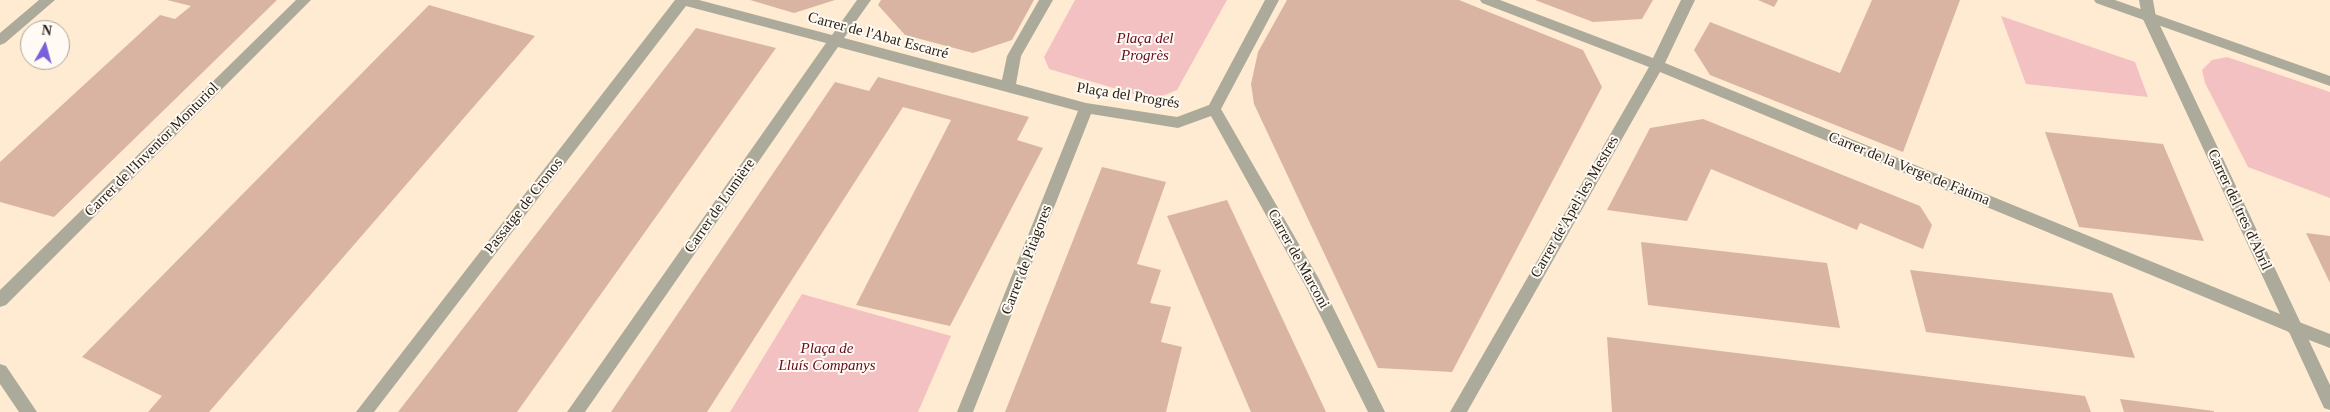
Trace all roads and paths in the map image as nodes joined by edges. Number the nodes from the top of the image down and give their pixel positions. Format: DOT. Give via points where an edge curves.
graph roads {
  1 [pos="48,0"];
  2 [pos="304,0"];
  3 [pos="682,0"];
  4 [pos="864,0"];
  5 [pos="1046,0"];
  6 [pos="1272,0"];
  7 [pos="1487,0"];
  8 [pos="1688,0"];
  9 [pos="2101,0"];
  10 [pos="2146,0"];
  11 [pos="2149,17"];
  12 [pos="0,40"];
  13 [pos="836,42"];
  14 [pos="1657,65"];
  15 [pos="2330,81"];
  16 [pos="1008,87"];
  17 [pos="1086,108"];
  18 [pos="1214,109"];
  19 [pos="0,300"];
  20 [pos="2294,327"];
  21 [pos="2330,341"];
  22 [pos="0,371"];
  23 [pos="2330,403"];
  24 [pos="29,412"];
  25 [pos="364,412"];
  26 [pos="575,412"];
  27 [pos="965,412"];
  28 [pos="1377,412"];
  29 [pos="1458,412"];
  1 -- 12 [label="street"];
  2 -- 19 [label="street, Carrer de l'Inventor Monturiol"];
  3 -- 13 [label="street, Carrer de l'Abat Escarré"];
  3 -- 25 [label="street, Passatge de Cronos"];
  4 -- 13 [label="street, Carrer de Lumière"];
  5 -- 16 [label="street" via="1014,56"];
  6 -- 18 [label="street"];
  7 -- 14 [label="street, Carrer de la Verge de Fàtima"];
  8 -- 14 [label="street, Carrer de'Apel·les Mestres"];
  9 -- 11 [label="street"];
  10 -- 11 [label="street, Carrer del tres d'Abril"];
  11 -- 15 [label="street"];
  11 -- 20 [label="street, Carrer del tres d'Abril"];
  13 -- 16 [label="street, Carrer de l'Abat Escarré"];
  13 -- 26 [label="street, Carrer de Lumière"];
  14 -- 20 [label="street, Carrer de la Verge de Fàtima"];
  14 -- 29 [label="street, Carrer de'Apel·les Mestres"];
  16 -- 17 [label="street, Plaça del Progrés"];
  17 -- 18 [label="street, Plaça del Progrés" via="1178,123"];
  17 -- 27 [label="street, Carrer de Pitàgores"];
  18 -- 28 [label="street, Carrer de Marconi" via="1313,284"];
  20 -- 21 [label="street, Carrer de la Verge de Fàtima"];
  20 -- 23 [label="street, Carrer del tres d'Abril"];
  22 -- 24 [label="street"];
}
